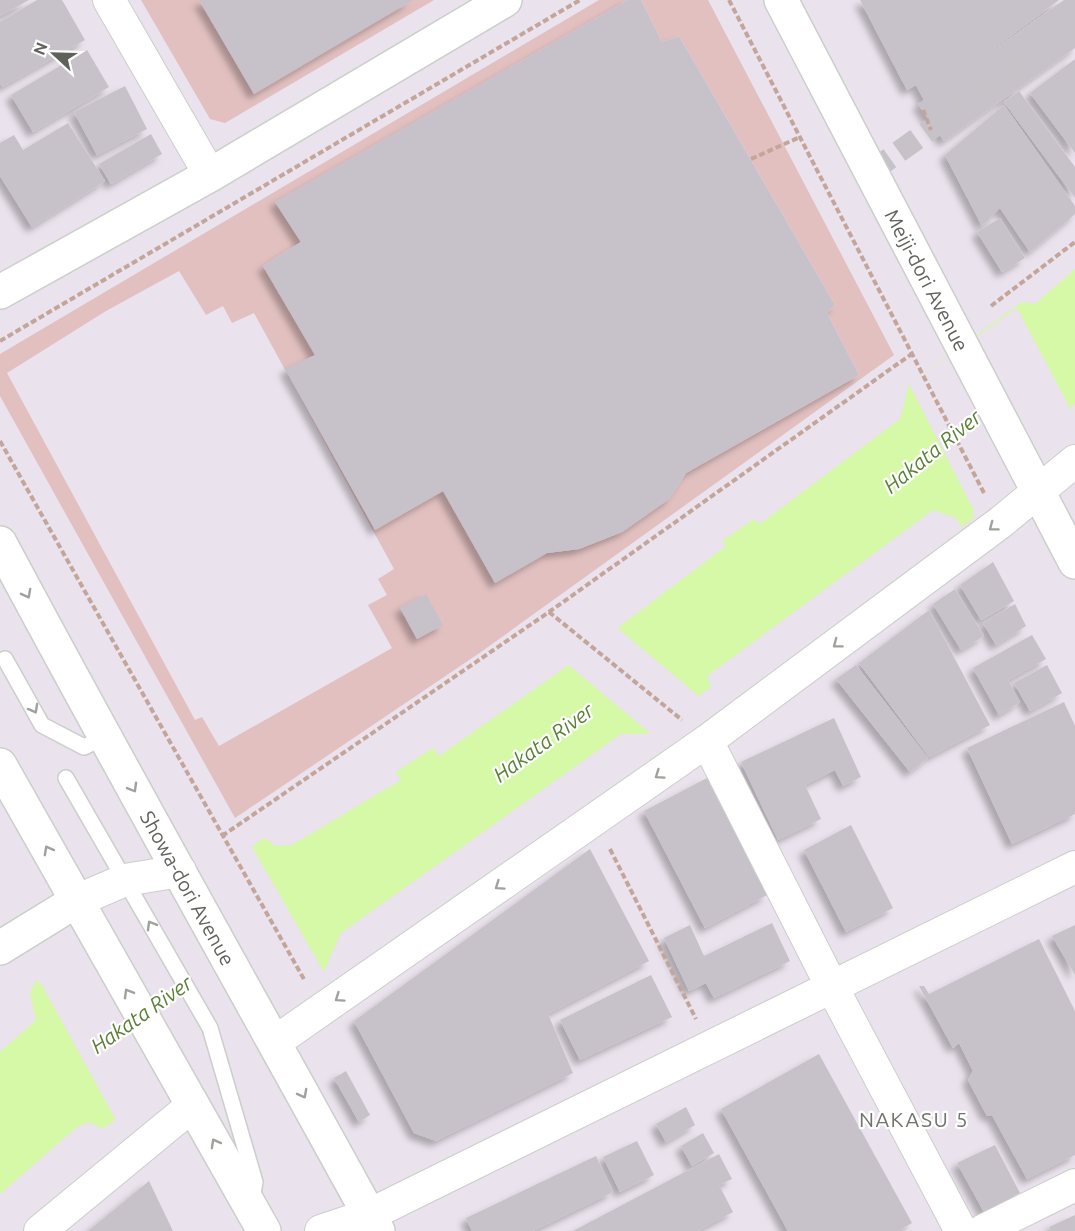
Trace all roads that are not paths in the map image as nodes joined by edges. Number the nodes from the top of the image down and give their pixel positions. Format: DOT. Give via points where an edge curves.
graph roads {
  1 [pos="110,0"];
  2 [pos="505,0"];
  3 [pos="781,0"];
  4 [pos="210,175"];
  5 [pos="0,292"];
  6 [pos="1075,461"];
  7 [pos="1038,490"];
  8 [pos="0,543"];
  9 [pos="1075,562"];
  10 [pos="5,658"];
  11 [pos="696,732"];
  12 [pos="103,738"];
  13 [pos="0,765"];
  14 [pos="66,778"];
  15 [pos="1075,867"];
  16 [pos="181,872"];
  17 [pos="132,892"];
  18 [pos="76,901"];
  19 [pos="0,948"];
  20 [pos="832,987"];
  21 [pos="269,1031"];
  22 [pos="186,1092"];
  23 [pos="1075,1185"];
  24 [pos="257,1219"];
  25 [pos="366,1226"];
  26 [pos="40,1231"];
  27 [pos="321,1231"];
  28 [pos="961,1231"];
  29 [pos="982,1231"];
  1 -- 4 [label="street"];
  2 -- 4 [label="street"];
  3 -- 7 [label="street, Meiji-dori Avenue"];
  4 -- 5 [label="street"];
  6 -- 7 [label="street"];
  7 -- 9 [label="street, Meiji-dori Avenue"];
  7 -- 11 [label="street, one-way" via="1001,522"];
  8 -- 12 [label="street, Showa-dori Avenue, one-way"];
  10 -- 12 [label="lane, one-way" via="42,725 84,747"];
  11 -- 20 [label="street"];
  11 -- 21 [label="street, one-way"];
  12 -- 16 [label="street, Showa-dori Avenue, one-way"];
  18 -- 13 [label="street, one-way"];
  14 -- 17 [label="lane"];
  15 -- 20 [label="street"];
  16 -- 17 [label="street"];
  16 -- 21 [label="street, Showa-dori Avenue"];
  17 -- 18 [label="street"];
  24 -- 17 [label="lane, one-way" via="255,1182 210,1028"];
  18 -- 19 [label="street"];
  22 -- 18 [label="street, one-way"];
  20 -- 25 [label="street"];
  20 -- 28 [label="street"];
  21 -- 25 [label="street, Showa-dori Avenue, one-way"];
  24 -- 22 [label="street, one-way"];
  22 -- 26 [label="street"];
  23 -- 29 [label="street"];
  25 -- 27 [label="street"];
}
